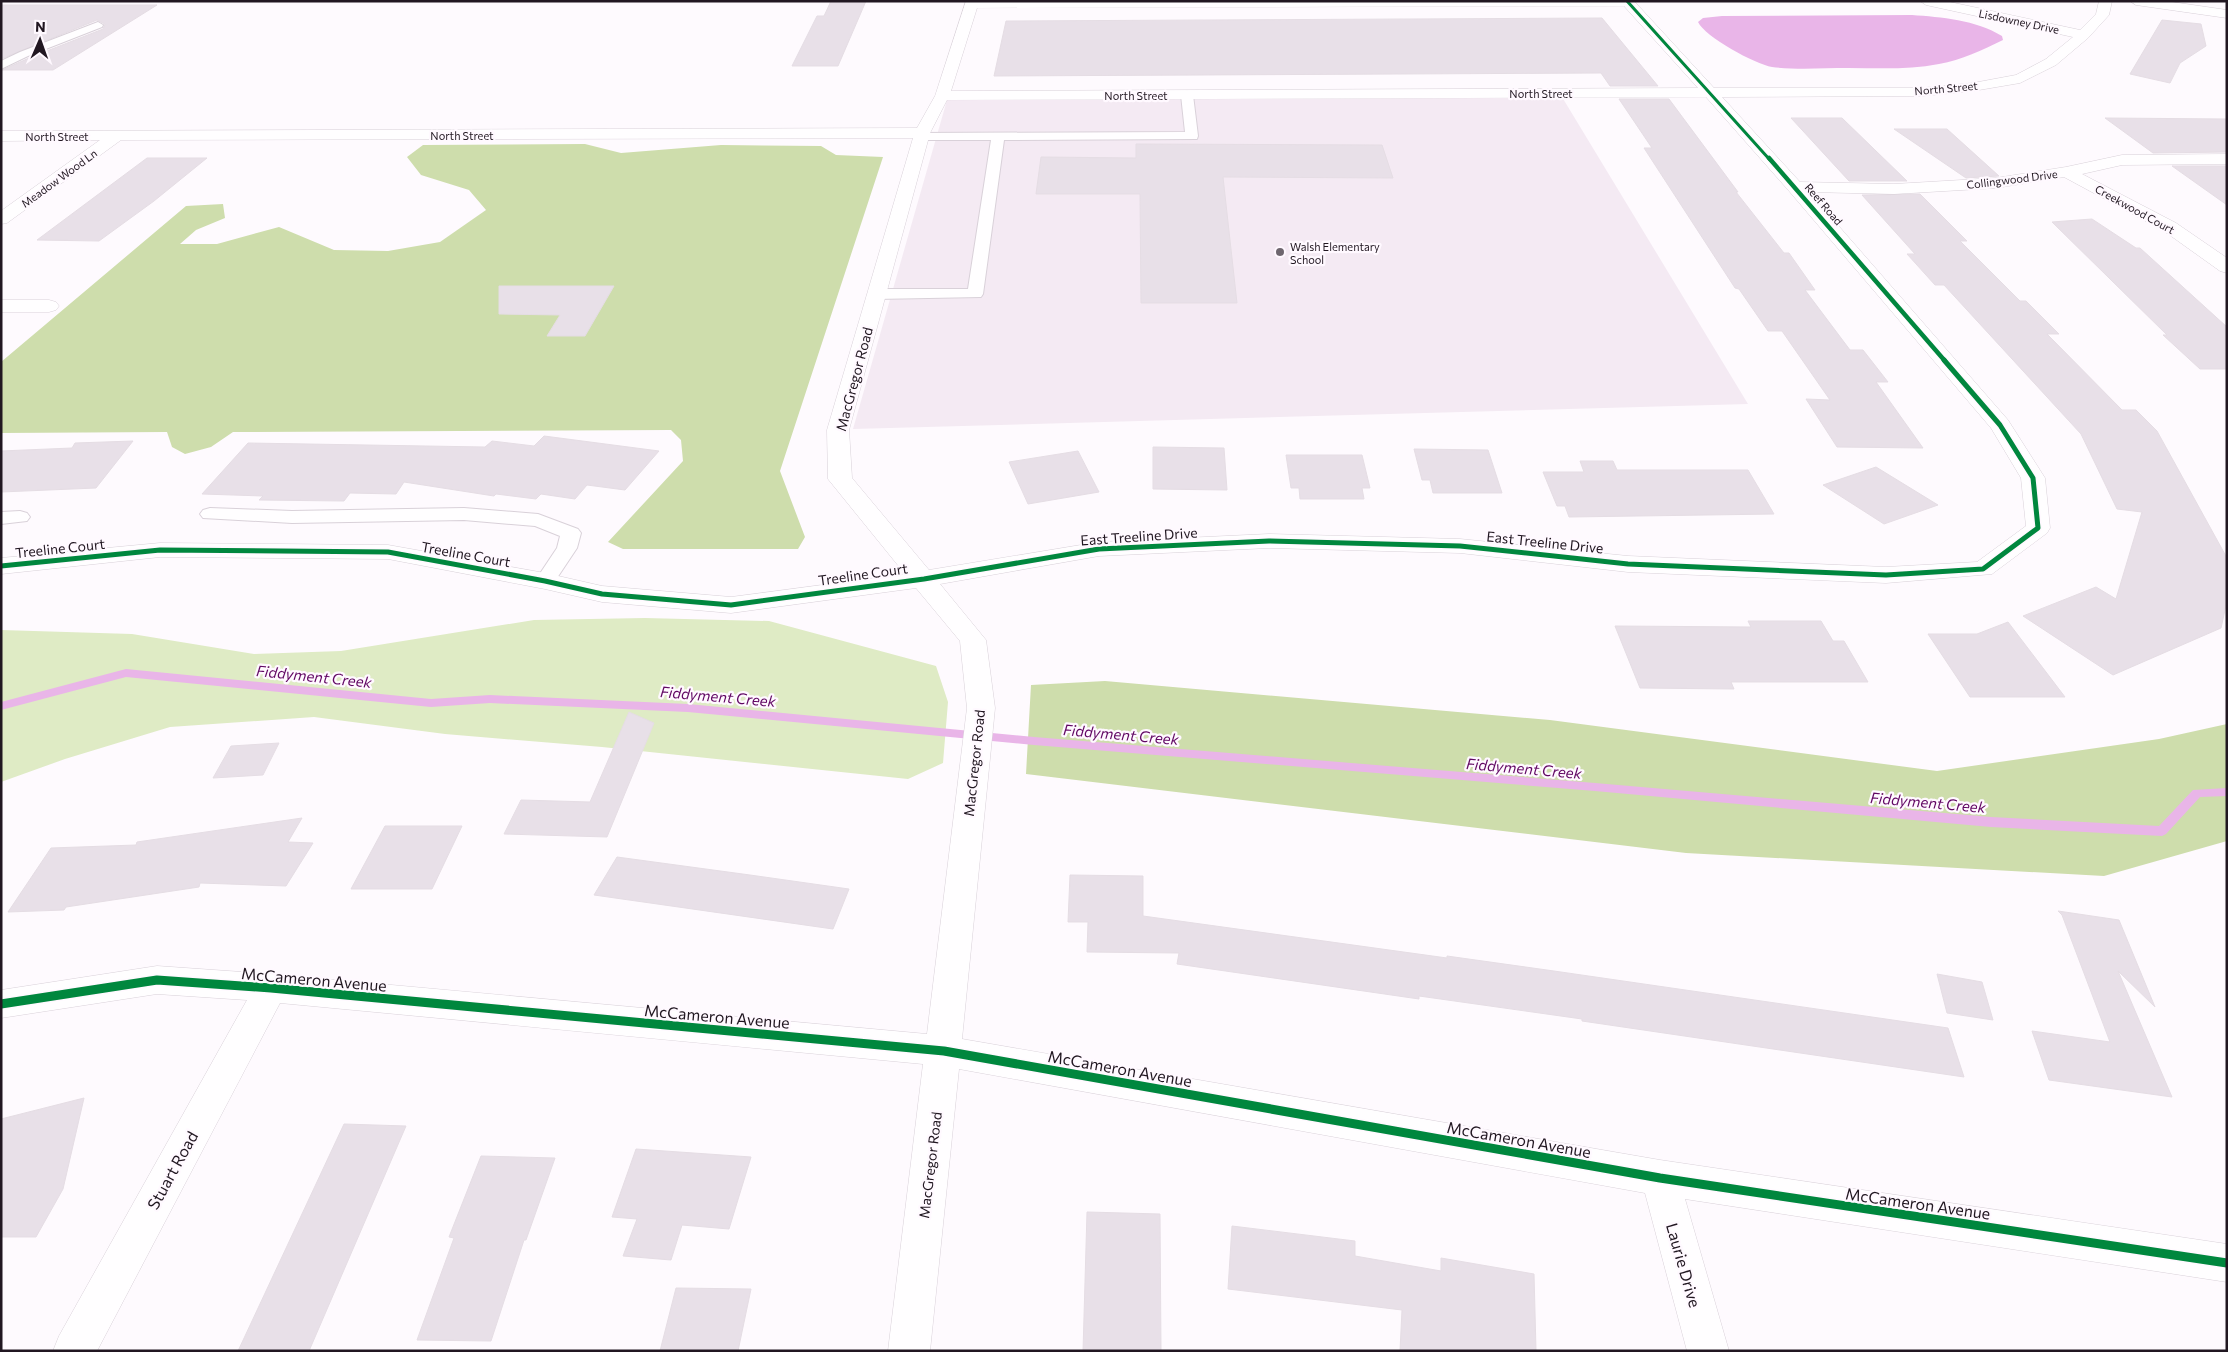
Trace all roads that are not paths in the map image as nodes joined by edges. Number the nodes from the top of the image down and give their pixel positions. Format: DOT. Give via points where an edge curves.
graph roads {
  1 [pos="1926,1"];
  2 [pos="2106,1"];
  3 [pos="2136,1"];
  4 [pos="1328,2"];
  5 [pos="1628,2"];
  6 [pos="972,3"];
  7 [pos="2227,14"];
  8 [pos="98,25"];
  9 [pos="2083,35"];
  10 [pos="1,66"];
  11 [pos="1709,92"];
  12 [pos="1187,95"];
  13 [pos="942,96"];
  14 [pos="921,134"];
  15 [pos="1,136"];
  16 [pos="117,136"];
  17 [pos="998,136"];
  18 [pos="2227,159"];
  19 [pos="2066,172"];
  20 [pos="1795,187"];
  21 [pos="1,219"];
  22 [pos="2227,267"];
  23 [pos="876,294"];
  24 [pos="1,306"];
  25 [pos="49,306"];
  26 [pos="2000,425"];
  27 [pos="210,514"];
  28 [pos="1,566"];
  29 [pos="924,579"];
  30 [pos="545,581"];
  31 [pos="271,988"];
  32 [pos="1,1004"];
  33 [pos="944,1051"];
  34 [pos="1660,1178"];
  35 [pos="2227,1263"];
  36 [pos="74,1351"];
  37 [pos="909,1351"];
  38 [pos="1708,1351"];
  1 -- 9 [label="street, Lisdowney Drive"];
  2 -- 9 [label="street, North Street" via="2102,15"];
  3 -- 7 [label="street"];
  4 -- 5 [label="street"];
  4 -- 6 [label="street"];
  5 -- 11 [label="street, Reef Road"];
  6 -- 13 [label="street, MacGregor Road"];
  8 -- 10 [label="lane"];
  9 -- 11 [label="street, North Street" via="2050,62 2020,79 1973,87 1921,92"];
  11 -- 12 [label="street, North Street"];
  11 -- 20 [label="street, Reef Road"];
  12 -- 13 [label="street, North Street"];
  12 -- 17 [label="lane" via="1192,136"];
  13 -- 14 [label="street, MacGregor Road"];
  14 -- 16 [label="street, North Street"];
  14 -- 17 [label="lane"];
  14 -- 23 [label="street, MacGregor Road"];
  15 -- 16 [label="street, North Street"];
  16 -- 21 [label="street, Meadow Wood Ln"];
  17 -- 23 [label="lane" via="974,294"];
  18 -- 19 [label="street, Collingwood Drive" via="2122,160"];
  19 -- 20 [label="street, Collingwood Drive" via="1996,183 1904,189"];
  19 -- 22 [label="street, Creekwood Court" via="2170,227"];
  20 -- 26 [label="street, Reef Road"];
  23 -- 29 [label="street, MacGregor Road" via="838,430 840,479"];
  24 -- 25 [label="street"];
  26 -- 29 [label="street, East Treeline Drive" via="2033,478 2038,528 1983,570 1876,575 1628,564 1460,546 1270,541 1099,549"];
  27 -- 30 [label="lane" via="292,517 464,514 538,520 570,533 568,548"];
  28 -- 30 [label="street, Treeline Court" via="160,550 388,552"];
  29 -- 30 [label="street, Treeline Court" via="731,605 602,594"];
  29 -- 33 [label="street, MacGregor Road" via="973,640 981,708"];
  31 -- 32 [label="street, McCameron Avenue" via="157,980"];
  31 -- 33 [label="street, McCameron Avenue"];
  31 -- 36 [label="street, Stuart Road"];
  33 -- 34 [label="street, McCameron Avenue"];
  33 -- 37 [label="street, MacGregor Road"];
  34 -- 35 [label="street, McCameron Avenue"];
  34 -- 38 [label="street, Laurie Drive"];
}
